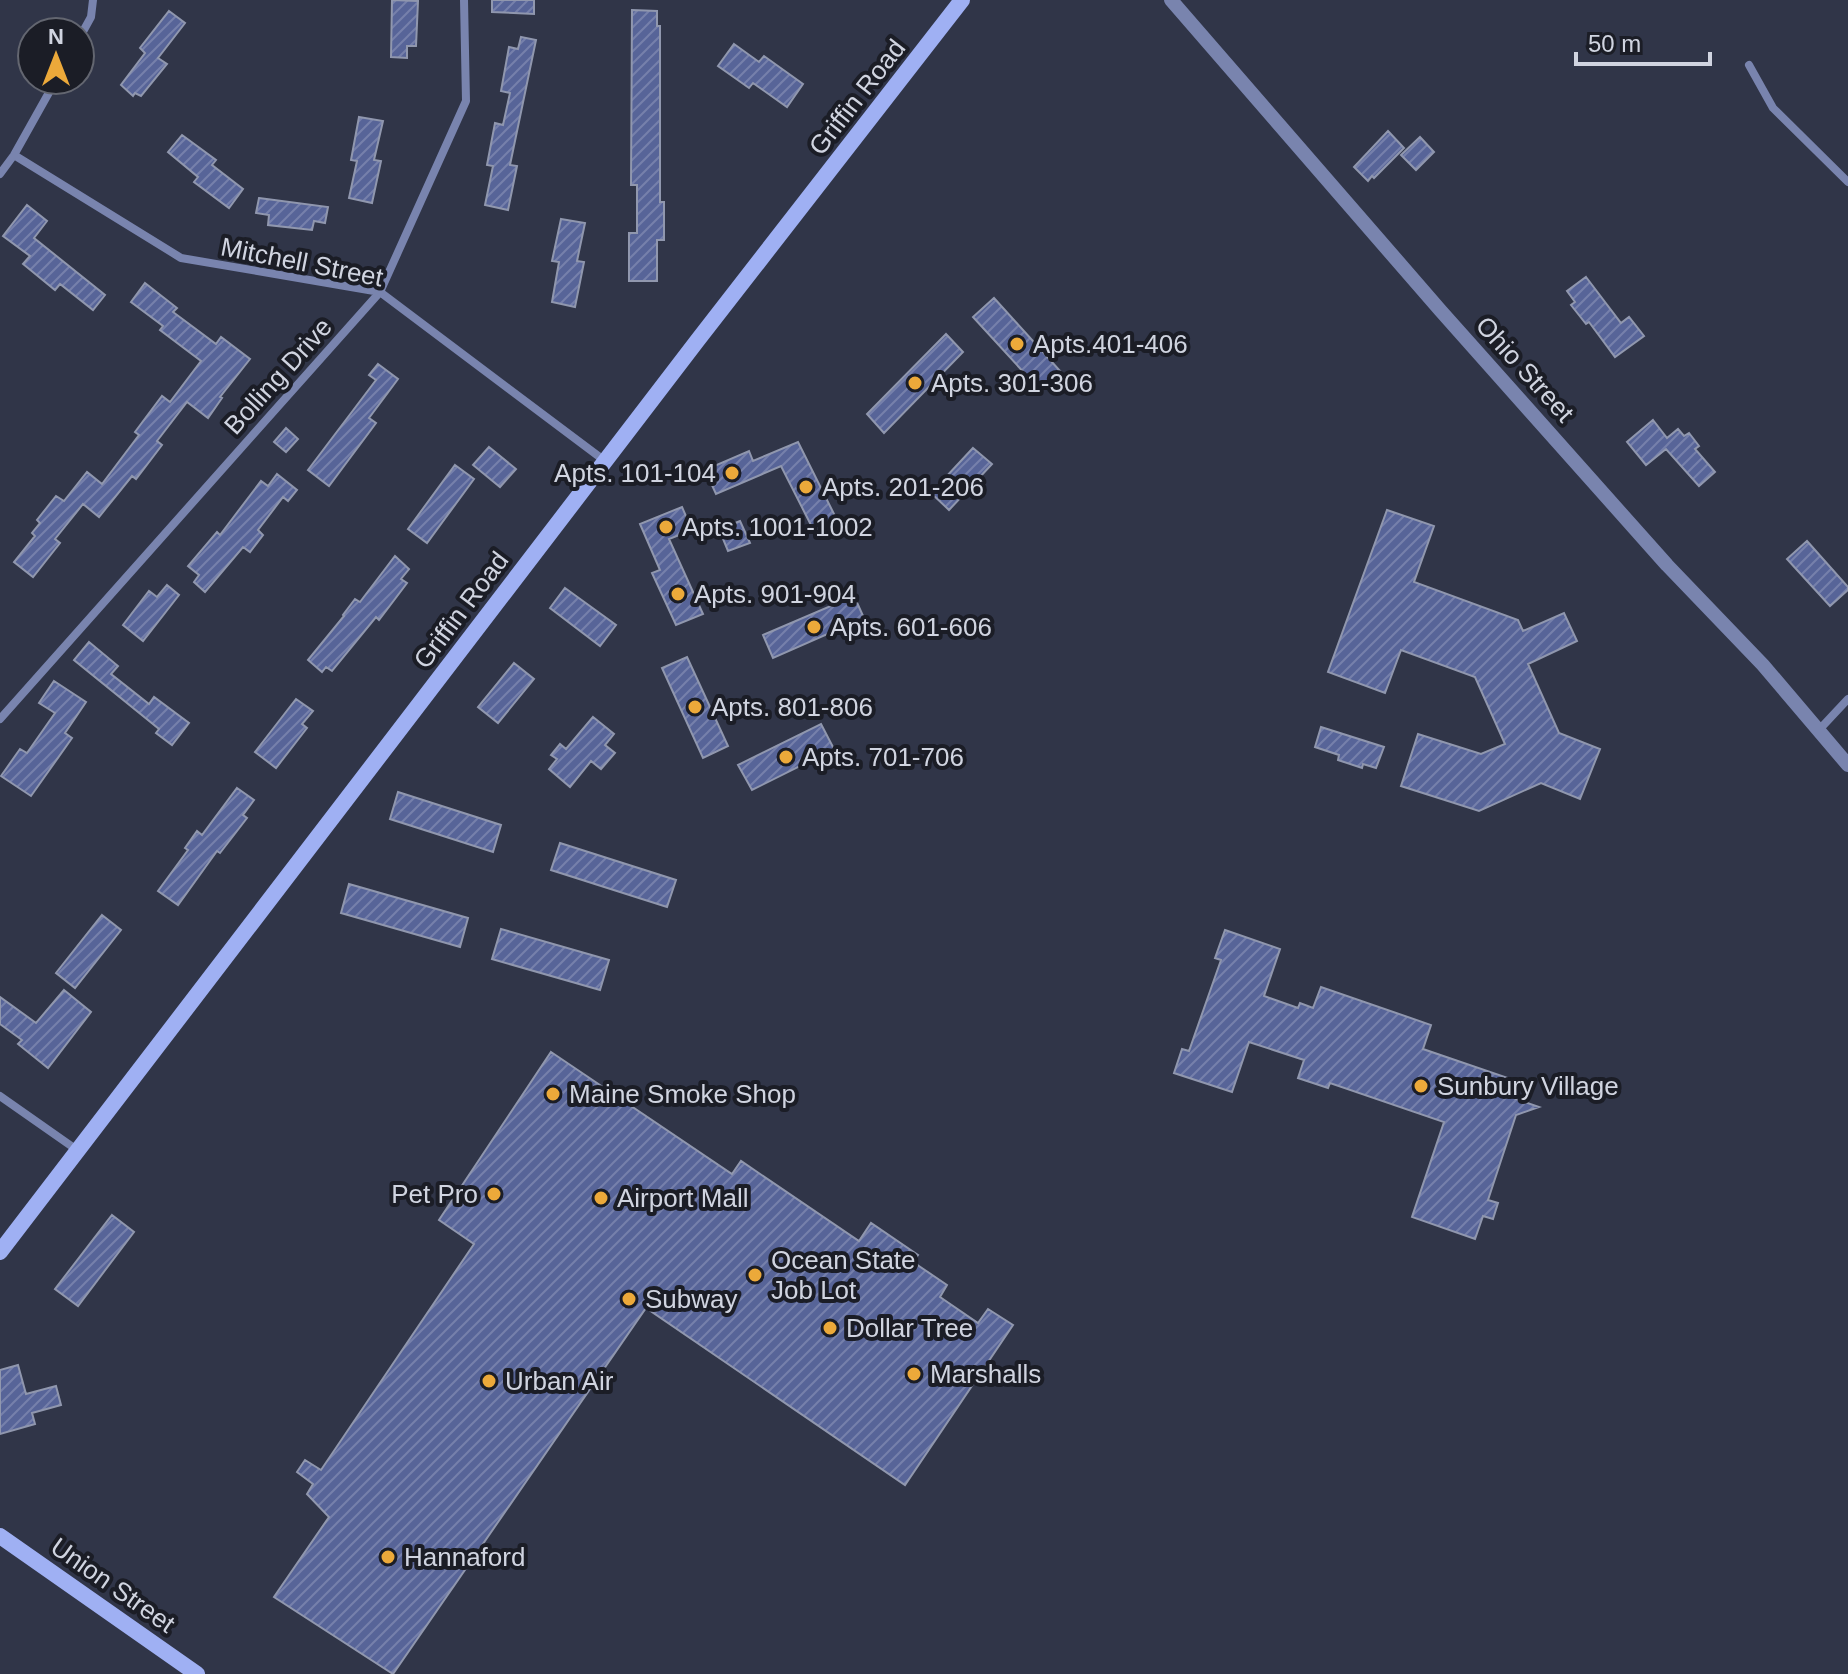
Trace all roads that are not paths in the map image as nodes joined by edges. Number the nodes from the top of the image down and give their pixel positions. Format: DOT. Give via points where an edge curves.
graph roads {
  1 [pos="464,0"];
  2 [pos="962,0"];
  3 [pos="1171,0"];
  4 [pos="1749,65"];
  5 [pos="47,96"];
  6 [pos="14,155"];
  7 [pos="0,174"];
  8 [pos="1848,182"];
  9 [pos="380,292"];
  10 [pos="606,461"];
  11 [pos="1848,699"];
  12 [pos="0,719"];
  13 [pos="1818,731"];
  14 [pos="1848,765"];
  15 [pos="0,1096"];
  16 [pos="77,1150"];
  17 [pos="0,1252"];
  18 [pos="0,1536"];
  19 [pos="197,1674"];
  1 -- 9 [label="street, Bolling Drive" via="466,101"];
  2 -- 10 [label="main road, Griffin Road"];
  3 -- 13 [label="street, Ohio Street" via="1450,322"];
  4 -- 8 [label="street" via="1773,108"];
  5 -- 6 [label="street"];
  6 -- 7 [label="street"];
  6 -- 9 [label="street, Mitchell Street" via="181,258"];
  9 -- 10 [label="street, Mitchell Street"];
  9 -- 12 [label="street, Bolling Drive"];
  10 -- 16 [label="main road, Griffin Road"];
  11 -- 13 [label="street"];
  13 -- 14 [label="street, Ohio Street"];
  15 -- 16 [label="street"];
  16 -- 17 [label="main road, Griffin Road"];
  18 -- 19 [label="main road, Union Street"];
}
